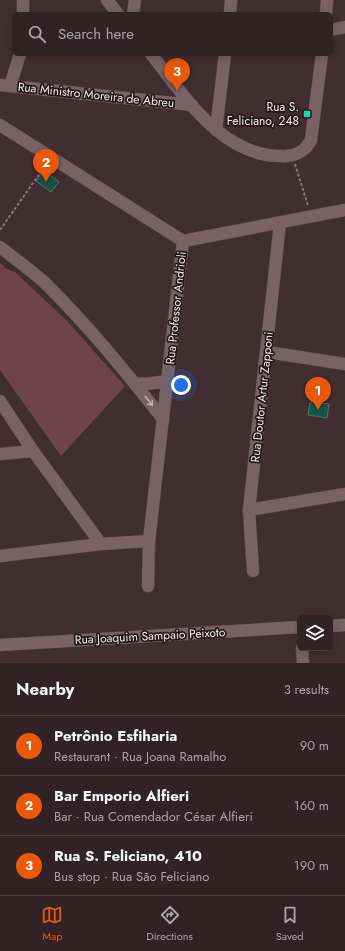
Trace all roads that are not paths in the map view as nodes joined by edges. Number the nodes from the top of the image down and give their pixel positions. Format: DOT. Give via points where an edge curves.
graph roads {
  1 [pos="23,0"];
  2 [pos="107,0"];
  3 [pos="135,0"];
  4 [pos="231,0"];
  5 [pos="328,0"];
  6 [pos="23,12"];
  7 [pos="116,12"];
  8 [pos="133,12"];
  9 [pos="230,12"];
  10 [pos="326,12"];
  11 [pos="345,28"];
  12 [pos="333,30"];
  13 [pos="19,56"];
  14 [pos="152,56"];
  15 [pos="225,56"];
  16 [pos="322,56"];
  17 [pos="5,86"];
  18 [pos="192,105"];
  19 [pos="0,125"];
  20 [pos="216,130"];
  21 [pos="345,210"];
  22 [pos="280,223"];
  23 [pos="183,241"];
  24 [pos="0,246"];
  25 [pos="267,352"];
  26 [pos="345,364"];
  27 [pos="168,381"];
  28 [pos="135,383"];
  29 [pos="0,400"];
  30 [pos="163,419"];
  31 [pos="33,451"];
  32 [pos="0,454"];
  33 [pos="345,494"];
  34 [pos="249,510"];
  35 [pos="150,541"];
  36 [pos="101,544"];
  37 [pos="0,556"];
  38 [pos="253,571"];
  39 [pos="148,586"];
  40 [pos="345,625"];
  41 [pos="333,626"];
  42 [pos="297,627"];
  43 [pos="0,645"];
  44 [pos="302,651"];
  45 [pos="303,663"];
  1 -- 6 [label="street"];
  2 -- 7 [label="street"];
  3 -- 8 [label="street"];
  4 -- 9 [label="street"];
  5 -- 10 [label="street"];
  11 -- 12 [label="street"];
  13 -- 17 [label="street"];
  14 -- 18 [label="street"];
  15 -- 20 [label="street"];
  16 -- 20 [label="street" via="311,140 307,147 292,155 278,156 259,152 235,142"];
  17 -- 18 [label="street, Rua Ministro Moreira de Abreu"];
  18 -- 20 [label="street"];
  19 -- 23 [label="street"];
  21 -- 22 [label="street, Rua Professor Andrioli"];
  22 -- 23 [label="street, Rua Professor Andrioli"];
  22 -- 25 [label="street, Rua Doutor Artur Zapponi"];
  23 -- 27 [label="street, Rua Professor Andrioli"];
  24 -- 28 [label="street" via="47,286 107,348"];
  25 -- 26 [label="street"];
  25 -- 34 [label="street, Rua Doutor Artur Zapponi"];
  27 -- 28 [label="street"];
  27 -- 30 [label="street, Rua Professor Andrioli"];
  28 -- 30 [label="street, one-way"];
  29 -- 31 [label="street"];
  30 -- 35 [label="street, Rua Professor Andrioli"];
  31 -- 32 [label="street"];
  31 -- 36 [label="street"];
  33 -- 34 [label="street"];
  34 -- 38 [label="street, Rua Doutor Artur Zapponi"];
  35 -- 36 [label="street"];
  35 -- 39 [label="street, Rua Professor Andrioli"];
  36 -- 37 [label="street"];
  40 -- 41 [label="street"];
  42 -- 43 [label="street, Rua Joaquim Sampaio Peixoto"];
  44 -- 45 [label="street"];
}
